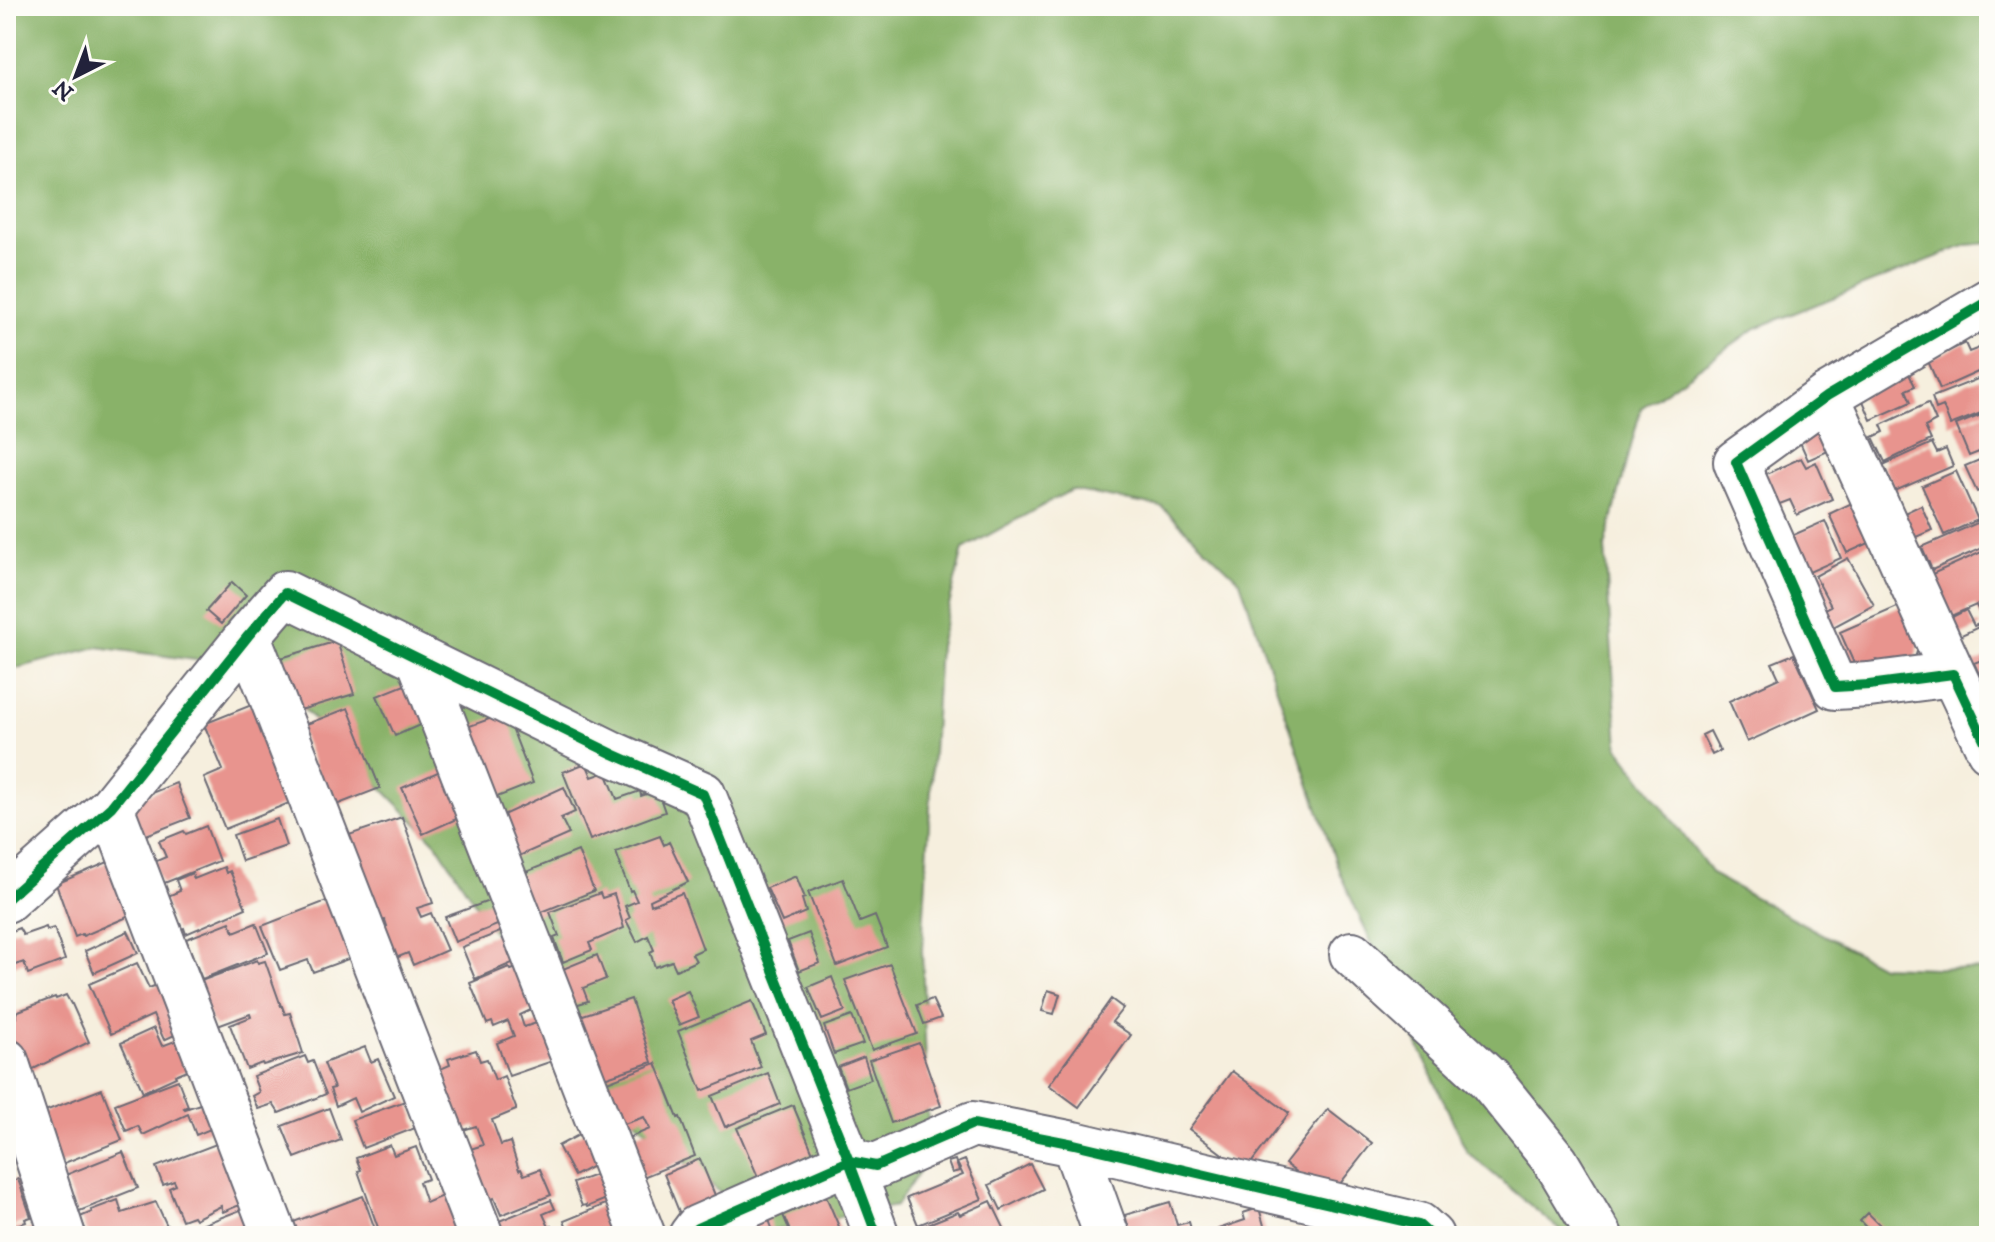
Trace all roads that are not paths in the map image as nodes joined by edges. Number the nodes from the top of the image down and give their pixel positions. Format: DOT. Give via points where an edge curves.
graph roads {
  1 [pos="1984,317"];
  2 [pos="1827,396"];
  3 [pos="248,636"];
  4 [pos="419,659"];
  5 [pos="1953,674"];
  6 [pos="1989,750"];
  7 [pos="111,807"];
  8 [pos="9,889"];
  9 [pos="1352,954"];
  10 [pos="6,1061"];
  11 [pos="1074,1144"];
  12 [pos="849,1161"];
  13 [pos="63,1236"];
  14 [pos="275,1236"];
  15 [pos="481,1236"];
  16 [pos="643,1236"];
  17 [pos="691,1236"];
  18 [pos="877,1236"];
  19 [pos="1107,1236"];
  20 [pos="1431,1236"];
  21 [pos="1600,1236"];
  1 -- 2 [label="street"];
  2 -- 5 [label="street"];
  2 -- 5 [label="street" via="1736,462 1835,687"];
  3 -- 4 [label="street" via="285,593"];
  3 -- 7 [label="street"];
  3 -- 15 [label="street"];
  4 -- 12 [label="street" via="703,794"];
  4 -- 16 [label="street"];
  5 -- 6 [label="street"];
  7 -- 8 [label="street"];
  7 -- 14 [label="street"];
  9 -- 21 [label="street" via="1489,1079 1556,1162"];
  10 -- 13 [label="street"];
  11 -- 12 [label="street" via="973,1124 876,1166"];
  11 -- 19 [label="street"];
  11 -- 20 [label="street" via="1419,1225"];
  12 -- 17 [label="street" via="697,1228"];
  12 -- 18 [label="street"];
}
